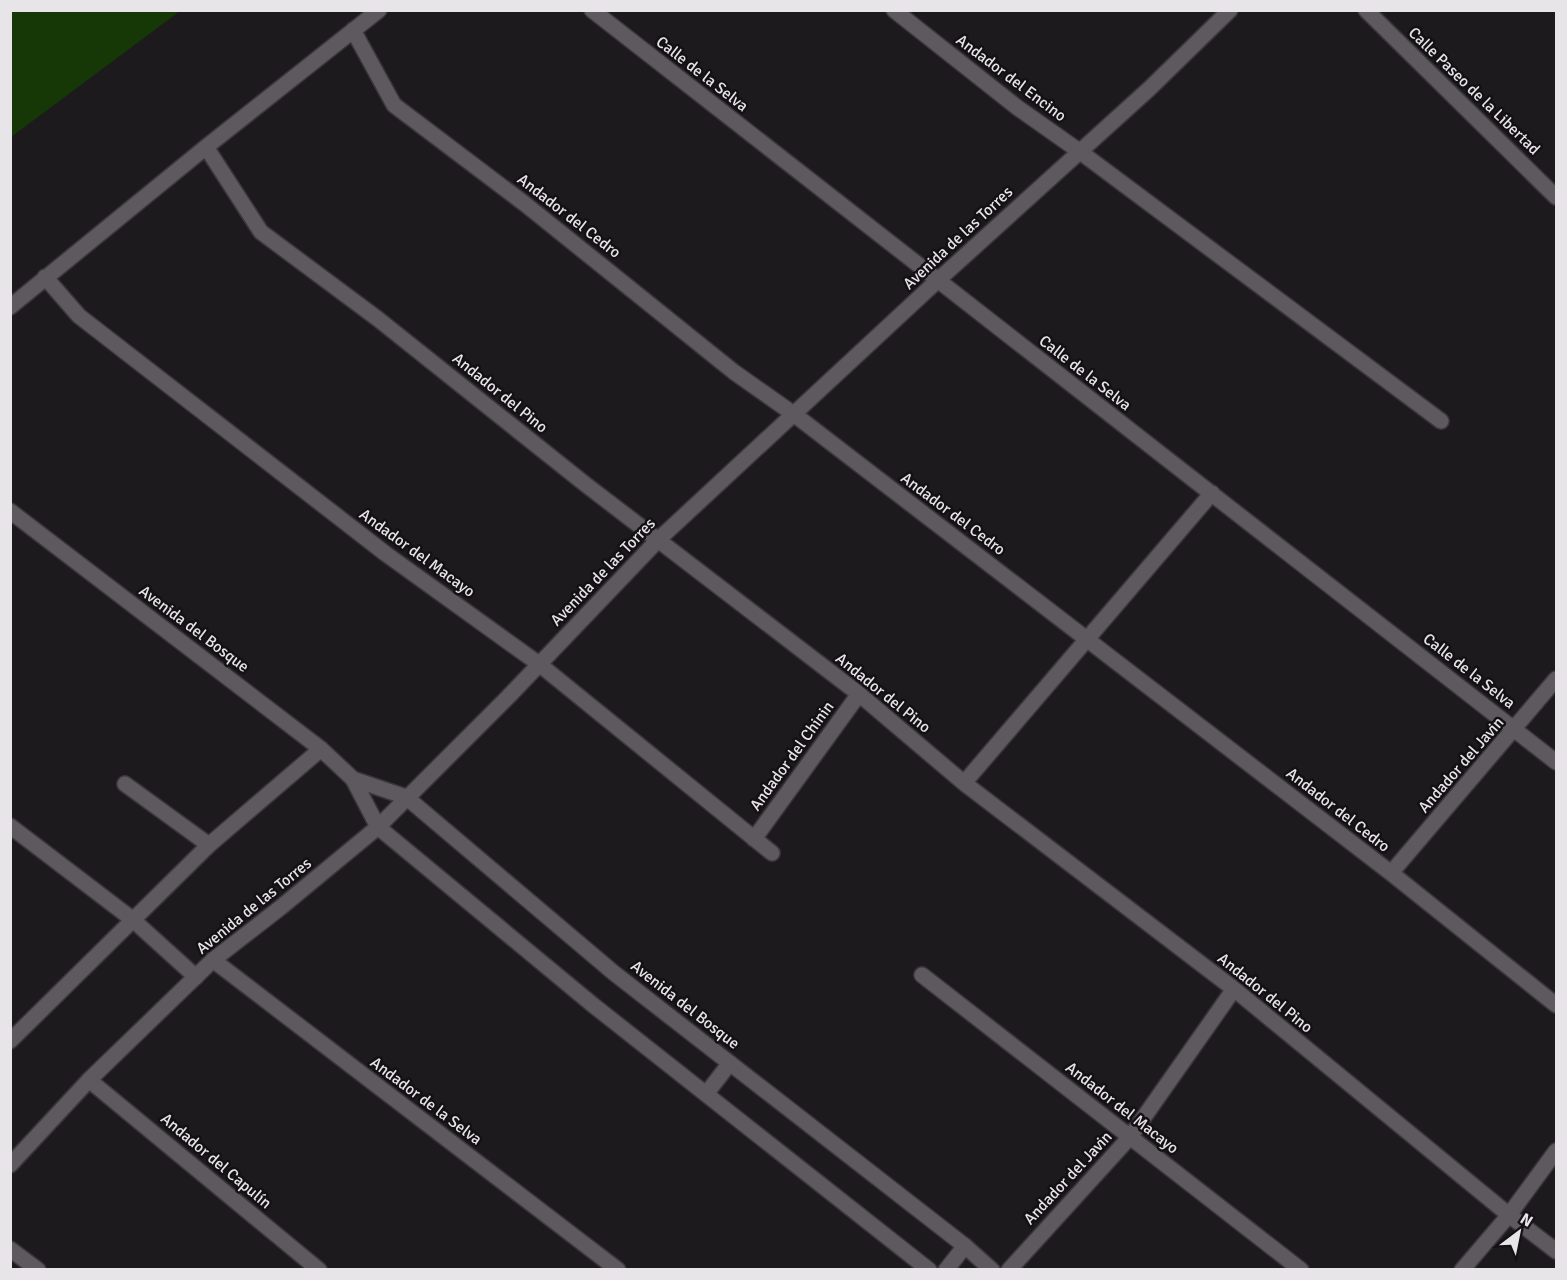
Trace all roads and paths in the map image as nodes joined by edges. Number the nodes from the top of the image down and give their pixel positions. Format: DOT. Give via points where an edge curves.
graph roads {
  1 [pos="379,10"];
  2 [pos="592,10"];
  3 [pos="894,10"];
  4 [pos="1230,10"];
  5 [pos="1366,10"];
  6 [pos="353,30"];
  7 [pos="206,147"];
  8 [pos="1079,151"];
  9 [pos="1557,197"];
  10 [pos="45,277"];
  11 [pos="937,281"];
  12 [pos="10,307"];
  13 [pos="795,415"];
  14 [pos="1441,421"];
  15 [pos="1212,493"];
  16 [pos="10,511"];
  17 [pos="659,539"];
  18 [pos="1088,640"];
  19 [pos="539,664"];
  20 [pos="1557,679"];
  21 [pos="859,694"];
  22 [pos="1515,730"];
  23 [pos="321,749"];
  24 [pos="1557,762"];
  25 [pos="353,779"];
  26 [pos="964,783"];
  27 [pos="125,784"];
  28 [pos="406,797"];
  29 [pos="10,826"];
  30 [pos="378,827"];
  31 [pos="754,839"];
  32 [pos="209,845"];
  33 [pos="772,853"];
  34 [pos="1391,873"];
  35 [pos="132,919"];
  36 [pos="213,960"];
  37 [pos="922,975"];
  38 [pos="196,977"];
  39 [pos="1234,989"];
  40 [pos="1557,1005"];
  41 [pos="10,1041"];
  42 [pos="730,1063"];
  43 [pos="89,1080"];
  44 [pos="706,1094"];
  45 [pos="1130,1137"];
  46 [pos="1557,1151"];
  47 [pos="10,1165"];
  48 [pos="1509,1215"];
  49 [pos="965,1246"];
  50 [pos="10,1249"];
  51 [pos="1557,1251"];
  52 [pos="38,1269"];
  53 [pos="319,1269"];
  54 [pos="618,1269"];
  55 [pos="929,1269"];
  56 [pos="946,1269"];
  57 [pos="992,1269"];
  58 [pos="1009,1269"];
  59 [pos="1301,1269"];
  60 [pos="1462,1269"];
  1 -- 6 [label="street"];
  2 -- 11 [label="street, Calle de la Selva"];
  3 -- 8 [label="street, Andador del Encino"];
  4 -- 8 [label="street, Avenida de las Torres"];
  5 -- 9 [label="street, Calle Paseo de la Libertad"];
  6 -- 7 [label="street"];
  6 -- 13 [label="street, Andador del Cedro" via="394,105 525,204 734,372"];
  7 -- 10 [label="street"];
  7 -- 17 [label="street, Andador del Pino" via="261,232"];
  8 -- 11 [label="street, Avenida de las Torres"];
  8 -- 14 [label="street, Andador del Encino"];
  10 -- 12 [label="street"];
  10 -- 19 [label="street, Andador del Macayo" via="79,316 386,554"];
  11 -- 13 [label="street, Avenida de las Torres"];
  11 -- 15 [label="street, Calle de la Selva"];
  13 -- 17 [label="street, Avenida de las Torres"];
  13 -- 18 [label="street, Andador del Cedro"];
  15 -- 18 [label="street"];
  15 -- 22 [label="street, Calle de la Selva"];
  16 -- 23 [label="street, Avenida del Bosque"];
  17 -- 19 [label="street, Avenida de las Torres"];
  17 -- 21 [label="street, Andador del Pino"];
  18 -- 26 [label="street"];
  18 -- 34 [label="street, Andador del Cedro"];
  19 -- 28 [label="street, Avenida de las Torres"];
  19 -- 31 [label="street, Andador del Macayo"];
  20 -- 22 [label="street, Andador del Javin"];
  21 -- 26 [label="street, Andador del Pino"];
  21 -- 31 [label="street, Andador del Chinin"];
  22 -- 24 [label="street, Calle de la Selva"];
  22 -- 34 [label="street, Andador del Javin"];
  23 -- 25 [label="street, Avenida del Bosque"];
  23 -- 32 [label="street"];
  25 -- 28 [label="street, Avenida del Bosque"];
  25 -- 30 [label="street, Avenida del Bosque"];
  26 -- 39 [label="street, Andador del Pino"];
  27 -- 32 [label="street"];
  28 -- 30 [label="street, Avenida de las Torres"];
  28 -- 42 [label="street, Avenida del Bosque" via="614,973"];
  29 -- 35 [label="street"];
  30 -- 36 [label="street, Avenida de las Torres"];
  30 -- 44 [label="street, Avenida del Bosque"];
  31 -- 33 [label="street, Andador del Macayo"];
  32 -- 35 [label="street"];
  34 -- 40 [label="street, Andador del Cedro"];
  35 -- 38 [label="street"];
  35 -- 41 [label="street"];
  36 -- 38 [label="street, Avenida de las Torres"];
  36 -- 54 [label="street, Andador de la Selva"];
  37 -- 45 [label="street, Andador del Macayo"];
  38 -- 43 [label="street, Avenida de las Torres"];
  39 -- 45 [label="street, Andador del Javin"];
  39 -- 48 [label="street, Andador del Pino"];
  42 -- 44 [label="street"];
  42 -- 49 [label="street, Avenida del Bosque"];
  43 -- 47 [label="street, Avenida de las Torres"];
  43 -- 53 [label="street, Andador del Capulín"];
  44 -- 55 [label="street, Avenida del Bosque"];
  45 -- 58 [label="street, Andador del Javin"];
  45 -- 59 [label="street, Andador del Macayo"];
  46 -- 48 [label="street"];
  48 -- 51 [label="street, Andador del Pino"];
  48 -- 60 [label="street"];
  49 -- 56 [label="street"];
  49 -- 57 [label="street, Avenida del Bosque"];
  50 -- 52 [label="street"];
}
